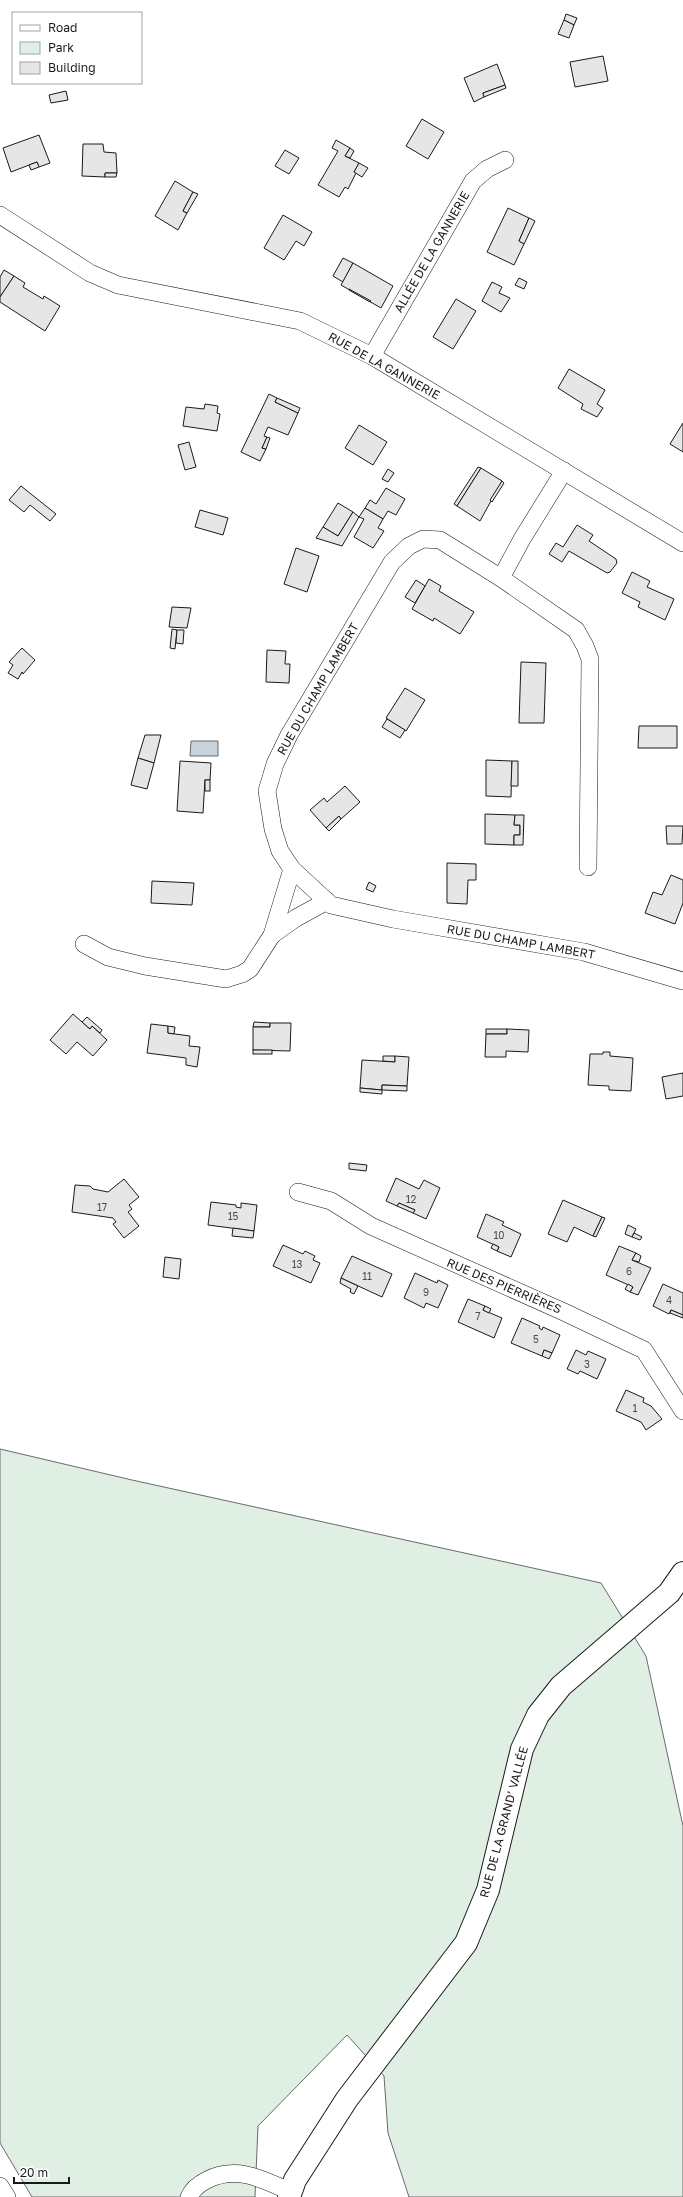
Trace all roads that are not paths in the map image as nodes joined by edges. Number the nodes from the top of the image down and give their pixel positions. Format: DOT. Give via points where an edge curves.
graph roads {
  1 [pos="505,160"];
  2 [pos="0,215"];
  3 [pos="372,356"];
  4 [pos="564,471"];
  5 [pos="683,543"];
  6 [pos="501,578"];
  7 [pos="588,867"];
  8 [pos="292,869"];
  9 [pos="327,901"];
  10 [pos="272,935"];
  11 [pos="84,944"];
  12 [pos="683,981"];
  13 [pos="298,1192"];
  14 [pos="683,1411"];
  15 [pos="683,1573"];
  16 [pos="0,2186"];
  17 [pos="290,2195"];
  18 [pos="7,2197"];
  19 [pos="190,2197"];
  1 -- 3 [label="street, ALLÉE DE LA GANNERIE" via="487,169 473,181"];
  2 -- 3 [label="street, RUE DE LA GANNERIE" via="90,273 118,285 300,320"];
  3 -- 4 [label="street, RUE DE LA GANNERIE"];
  4 -- 5 [label="street, RUE DE LA GANNERIE"];
  4 -- 6 [label="street"];
  6 -- 7 [label="street, RUE DU CHAMP LAMBERT" via="576,630 590,659"];
  6 -- 8 [label="street, RUE DU CHAMP LAMBERT" via="440,540 423,539 409,546 392,562 289,735 275,764 267,791 273,830 280,851"];
  8 -- 9 [label="street, RUE DU CHAMP LAMBERT"];
  8 -- 10 [label="street"];
  9 -- 10 [label="street"];
  9 -- 12 [label="street, RUE DU CHAMP LAMBERT" via="331,905 393,919 584,952"];
  10 -- 11 [label="street" via="250,969 226,979 145,966 108,957"];
  13 -- 14 [label="street, RUE DES PIERRIÈRES" via="331,1201 371,1226 644,1350"];
  15 -- 17 [label="street, RUE DE LA GRAND’ VALLÉE" via="669,1593 561,1686 538,1715 522,1748 488,1890 466,1943 347,2099 295,2180"];
  16 -- 18 [label="street"];
  17 -- 19 [label="street" via="266,2180 234,2172 217,2174 201,2183"];
}
